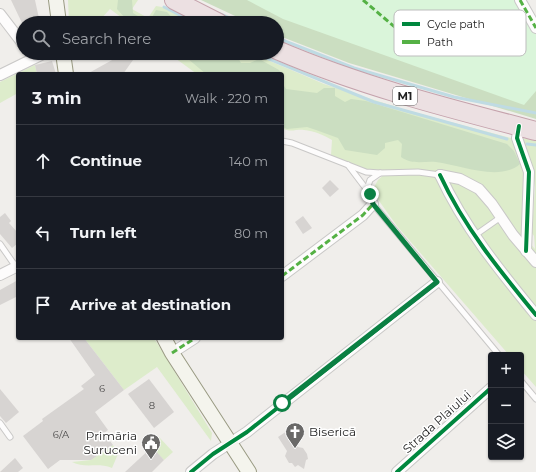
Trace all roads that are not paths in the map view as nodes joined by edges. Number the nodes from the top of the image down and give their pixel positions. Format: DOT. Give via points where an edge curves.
graph roads {
  1 [pos="56,0"];
  2 [pos="174,0"];
  3 [pos="520,0"];
  4 [pos="526,10"];
  5 [pos="526,10"];
  6 [pos="0,14"];
  7 [pos="58,16"];
  8 [pos="205,16"];
  9 [pos="536,28"];
  10 [pos="16,35"];
  11 [pos="284,53"];
  12 [pos="29,60"];
  13 [pos="64,60"];
  14 [pos="66,72"];
  15 [pos="0,75"];
  16 [pos="528,129"];
  17 [pos="284,141"];
  18 [pos="348,165"];
  19 [pos="380,173"];
  20 [pos="440,175"];
  21 [pos="367,190"];
  22 [pos="373,204"];
  23 [pos="501,217"];
  24 [pos="474,236"];
  25 [pos="0,244"];
  26 [pos="526,251"];
  27 [pos="536,262"];
  28 [pos="16,266"];
  29 [pos="16,267"];
  30 [pos="0,275"];
  31 [pos="284,275"];
  32 [pos="437,282"];
  33 [pos="536,315"];
  34 [pos="165,340"];
  35 [pos="192,340"];
  36 [pos="496,352"];
  37 [pos="172,353"];
  38 [pos="524,385"];
  39 [pos="488,391"];
  40 [pos="536,399"];
  41 [pos="0,423"];
  42 [pos="10,437"];
  43 [pos="229,442"];
  44 [pos="191,472"];
  45 [pos="249,472"];
  46 [pos="398,472"];
  1 -- 7 [label="main road"];
  2 -- 8 [label="highway"];
  3 -- 5 [label="street"];
  4 -- 9 [label="street"];
  6 -- 10 [label="street"];
  11 -- 16 [label="highway, M1" via="379,88"];
  12 -- 15 [label="street"];
  13 -- 14 [label="main road"];
  16 -- 26 [label="street" via="517,138 529,172"];
  17 -- 18 [label="lane"];
  18 -- 19 [label="lane" via="366,172"];
  18 -- 21 [label="lane"];
  19 -- 20 [label="lane" via="418,172"];
  19 -- 21 [label="lane" via="370,180"];
  20 -- 23 [label="street" via="460,179 479,189"];
  20 -- 24 [label="street"];
  21 -- 22 [label="lane"];
  22 -- 31 [label="street" via="364,215"];
  22 -- 32 [label="lane"];
  23 -- 24 [label="lane"];
  23 -- 26 [label="street"];
  24 -- 33 [label="street"];
  25 -- 28 [label="lane"];
  26 -- 27 [label="street"];
  29 -- 30 [label="street"];
  32 -- 36 [label="lane"];
  32 -- 43 [label="street" via="247,432"];
  34 -- 37 [label="main road"];
  35 -- 37 [label="street"];
  37 -- 43 [label="main road"];
  38 -- 40 [label="lane"];
  39 -- 46 [label="street, Strada Plaiului"];
  41 -- 42 [label="lane"];
  43 -- 44 [label="street"];
  43 -- 45 [label="main road"];
}
